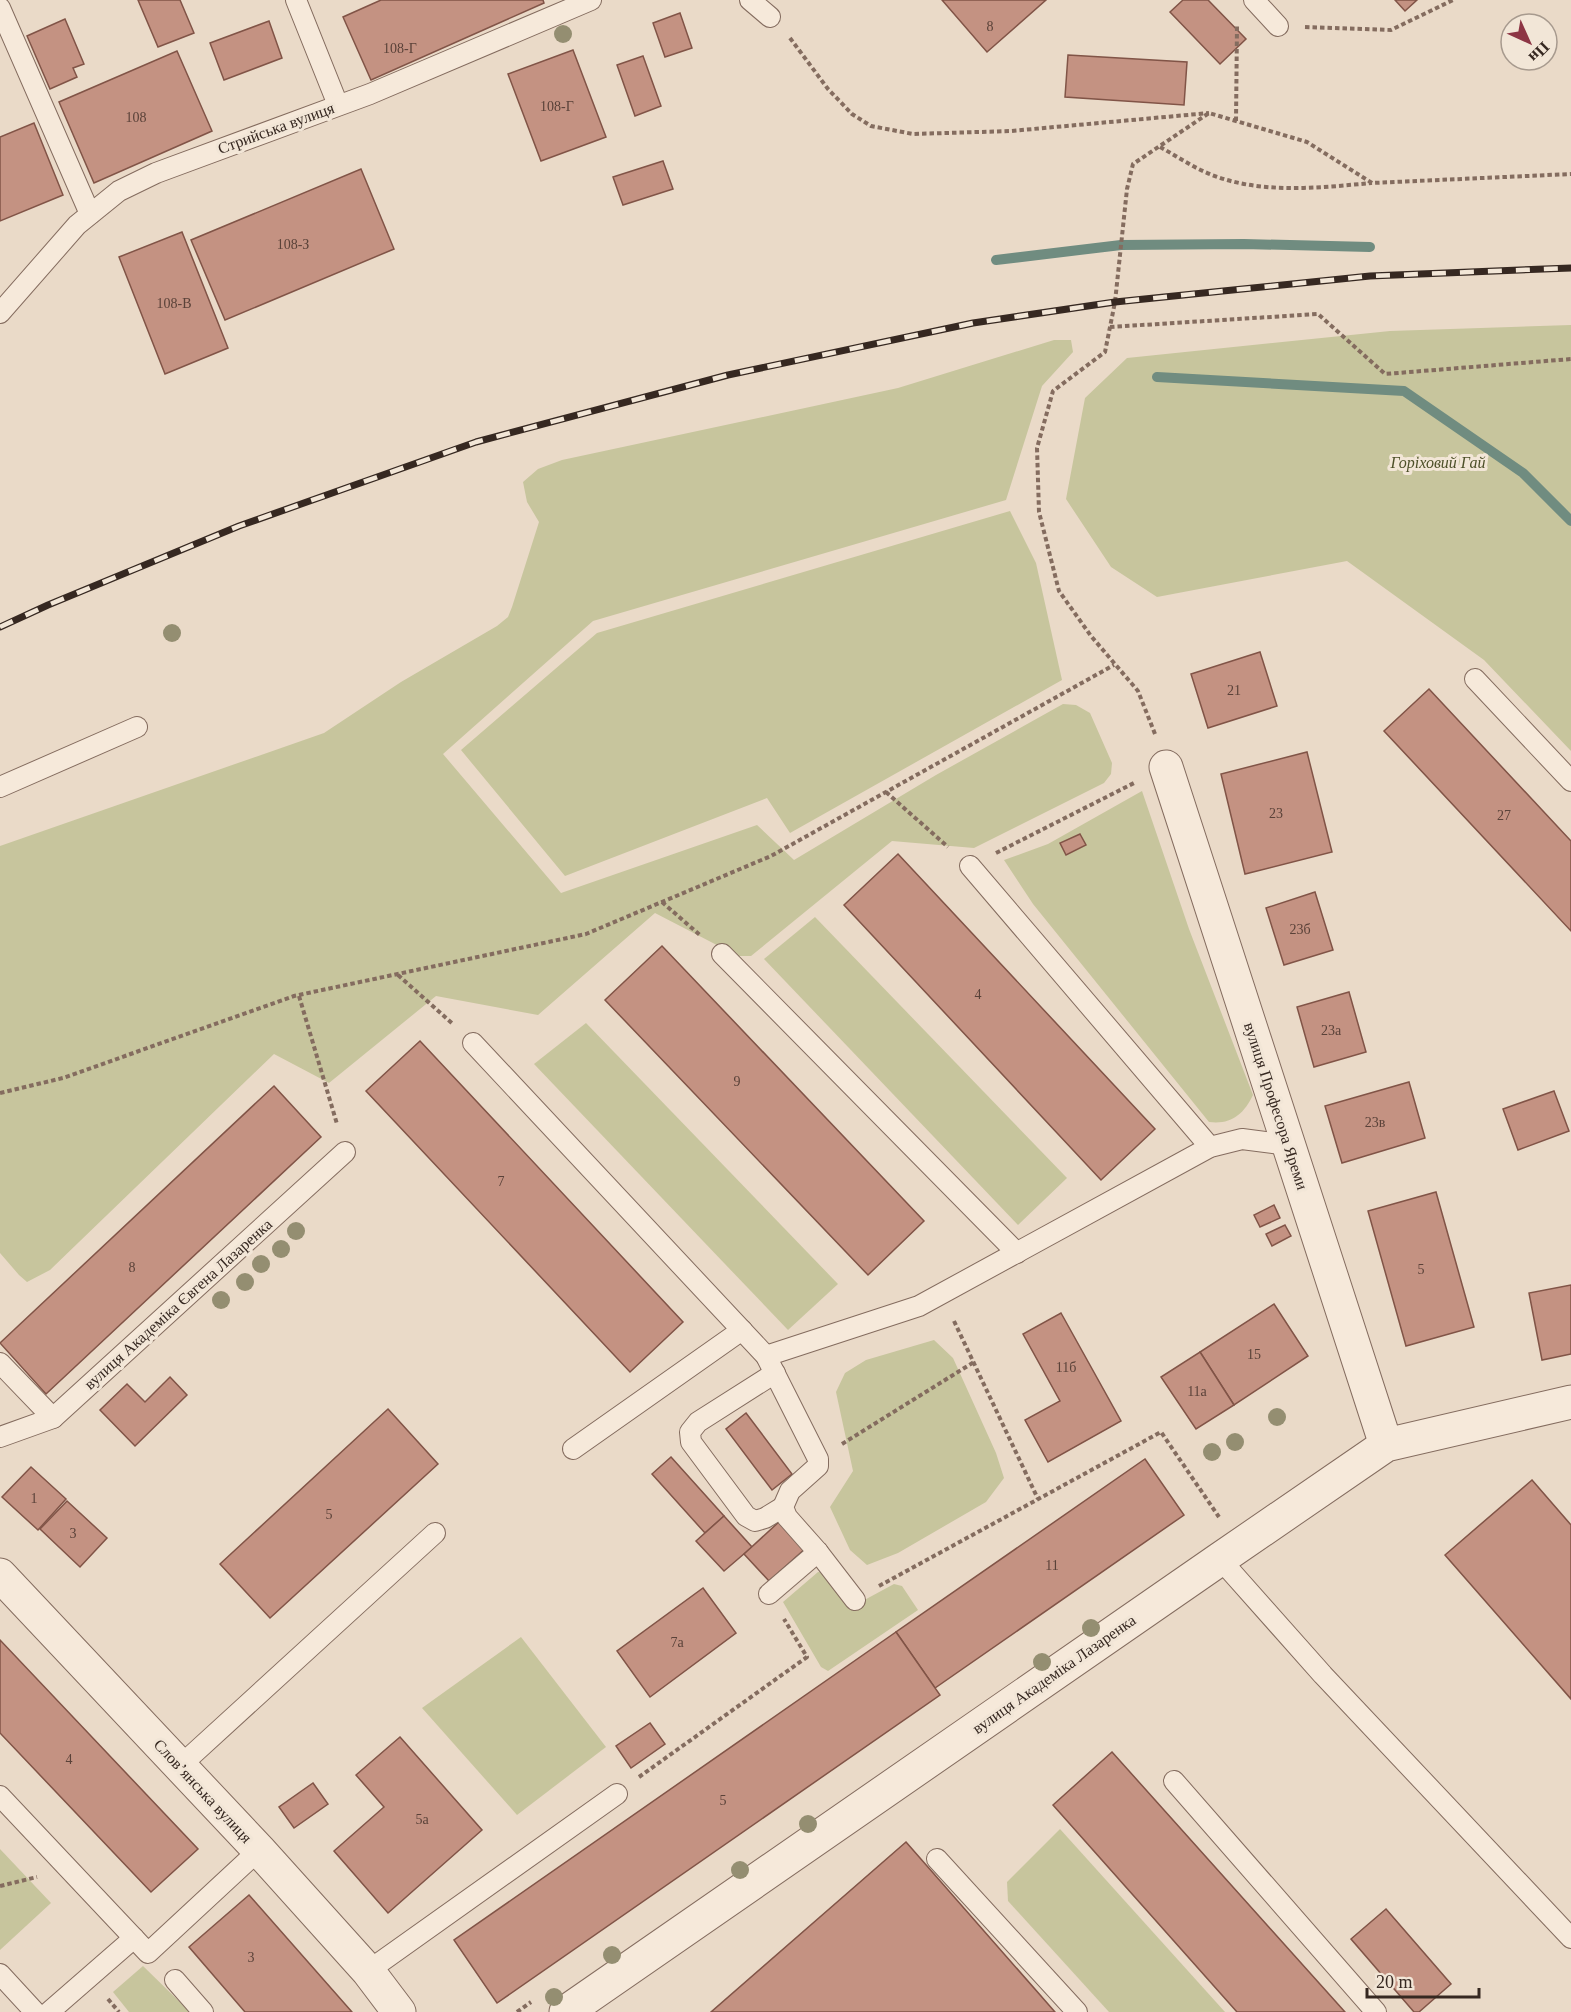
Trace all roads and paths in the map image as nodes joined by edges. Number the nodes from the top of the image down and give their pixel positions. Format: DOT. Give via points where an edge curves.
graph roads {
  1 [pos="296,0"];
  2 [pos="591,0"];
  3 [pos="750,0"];
  4 [pos="1254,0"];
  5 [pos="1453,0"];
  6 [pos="569,4"];
  7 [pos="0,8"];
  8 [pos="770,17"];
  9 [pos="1237,22"];
  10 [pos="1278,26"];
  11 [pos="338,105"];
  12 [pos="1209,113"];
  13 [pos="1236,121"];
  14 [pos="1160,147"];
  15 [pos="1571,174"];
  16 [pos="1372,183"];
  17 [pos="90,214"];
  18 [pos="0,313"];
  19 [pos="1110,327"];
  20 [pos="1571,359"];
  21 [pos="1114,665"];
  22 [pos="1475,679"];
  23 [pos="137,727"];
  24 [pos="1166,766"];
  25 [pos="1571,780"];
  26 [pos="0,787"];
  27 [pos="886,792"];
  28 [pos="970,866"];
  29 [pos="662,902"];
  30 [pos="722,954"];
  31 [pos="398,974"];
  32 [pos="299,996"];
  33 [pos="473,1043"];
  34 [pos="0,1094"];
  35 [pos="1288,1145"];
  36 [pos="1210,1147"];
  37 [pos="345,1152"];
  38 [pos="1017,1253"];
  39 [pos="941,1294"];
  40 [pos="742,1330"];
  41 [pos="974,1362"];
  42 [pos="0,1363"];
  43 [pos="771,1365"];
  44 [pos="1571,1402"];
  45 [pos="53,1418"];
  46 [pos="0,1437"];
  47 [pos="1386,1445"];
  48 [pos="573,1449"];
  49 [pos="818,1459"];
  50 [pos="1038,1499"];
  51 [pos="783,1507"];
  52 [pos="1221,1519"];
  53 [pos="435,1533"];
  54 [pos="818,1552"];
  55 [pos="1220,1558"];
  56 [pos="0,1575"];
  57 [pos="769,1594"];
  58 [pos="855,1600"];
  59 [pos="180,1766"];
  60 [pos="1174,1781"];
  61 [pos="617,1794"];
  62 [pos="0,1796"];
  63 [pos="259,1850"];
  64 [pos="937,1859"];
  65 [pos="134,1938"];
  66 [pos="1571,1938"];
  67 [pos="368,1971"];
  68 [pos="0,1974"];
  69 [pos="175,1980"];
  70 [pos="537,1998"];
  71 [pos="35,2012"];
  72 [pos="49,2012"];
  73 [pos="203,2012"];
  74 [pos="399,2012"];
  75 [pos="517,2012"];
  76 [pos="566,2012"];
  77 [pos="1077,2012"];
  78 [pos="1376,2012"];
  1 -- 11 [label="lane"];
  2 -- 6 [label="lane, Стрийська вулиця"];
  3 -- 8 [label="lane"];
  4 -- 10 [label="lane"];
  5 -- 10 [label="path" via="1390,30"];
  6 -- 11 [label="lane, Стрийська вулиця"];
  7 -- 17 [label="lane"];
  8 -- 12 [label="path" via="828,89 870,126 913,134 1011,131"];
  9 -- 13 [label="path"];
  11 -- 17 [label="lane, Стрийська вулиця" via="156,173 119,191"];
  12 -- 13 [label="path"];
  12 -- 14 [label="path"];
  13 -- 16 [label="path" via="1307,142"];
  14 -- 16 [label="path" via="1204,172 1235,182 1284,188"];
  14 -- 19 [label="path" via="1133,165"];
  15 -- 16 [label="path"];
  17 -- 18 [label="lane, Стрийська вулиця"];
  19 -- 20 [label="path" via="1318,314 1385,374"];
  19 -- 21 [label="path" via="1106,352 1053,391 1037,448 1040,512 1059,591"];
  21 -- 24 [label="path" via="1138,691"];
  21 -- 27 [label="path"];
  22 -- 25 [label="lane"];
  23 -- 26 [label="lane"];
  24 -- 28 [label="path"];
  24 -- 35 [label="street, вулиця Професора Яреми"];
  27 -- 28 [label="path"];
  27 -- 29 [label="path" via="771,856"];
  28 -- 36 [label="lane"];
  29 -- 30 [label="path"];
  29 -- 31 [label="path" via="586,934"];
  30 -- 38 [label="lane"];
  31 -- 32 [label="path"];
  31 -- 33 [label="path"];
  32 -- 34 [label="path" via="63,1078"];
  32 -- 37 [label="path"];
  33 -- 40 [label="lane"];
  35 -- 36 [label="lane" via="1242,1139"];
  35 -- 47 [label="street, вулиця Професора Яреми"];
  36 -- 38 [label="lane"];
  37 -- 45 [label="lane, вулиця Академіка Євгена Лазаренка"];
  38 -- 39 [label="lane"];
  39 -- 41 [label="path"];
  39 -- 43 [label="lane"];
  40 -- 43 [label="lane"];
  40 -- 48 [label="lane"];
  41 -- 49 [label="path"];
  41 -- 50 [label="path"];
  42 -- 45 [label="lane"];
  43 -- 49 [label="lane"];
  43 -- 51 [label="lane" via="690,1432 691,1442 746,1516 755,1521"];
  44 -- 47 [label="street, вулиця Академіка Лазаренка"];
  45 -- 46 [label="lane, вулиця Академіка Євгена Лазаренка"];
  47 -- 55 [label="street, вулиця Академіка Лазаренка"];
  49 -- 51 [label="lane" via="818,1466 790,1491"];
  50 -- 52 [label="path" via="1161,1432"];
  50 -- 58 [label="path"];
  51 -- 54 [label="lane"];
  53 -- 59 [label="lane"];
  54 -- 57 [label="lane"];
  54 -- 58 [label="lane"];
  55 -- 66 [label="lane" via="1323,1676"];
  55 -- 76 [label="street, вулиця Академіка Лазаренка"];
  56 -- 59 [label="street, Словʼянська вулиця"];
  57 -- 61 [label="path" via="807,1657"];
  59 -- 63 [label="street, Словʼянська вулиця"];
  60 -- 78 [label="lane"];
  61 -- 67 [label="lane"];
  62 -- 65 [label="lane"];
  63 -- 65 [label="lane" via="148,1953"];
  63 -- 67 [label="street, Словʼянська вулиця"];
  64 -- 77 [label="lane"];
  65 -- 72 [label="lane"];
  67 -- 74 [label="street, Словʼянська вулиця"];
  68 -- 71 [label="lane"];
  69 -- 73 [label="lane"];
  70 -- 75 [label="path"];
}
